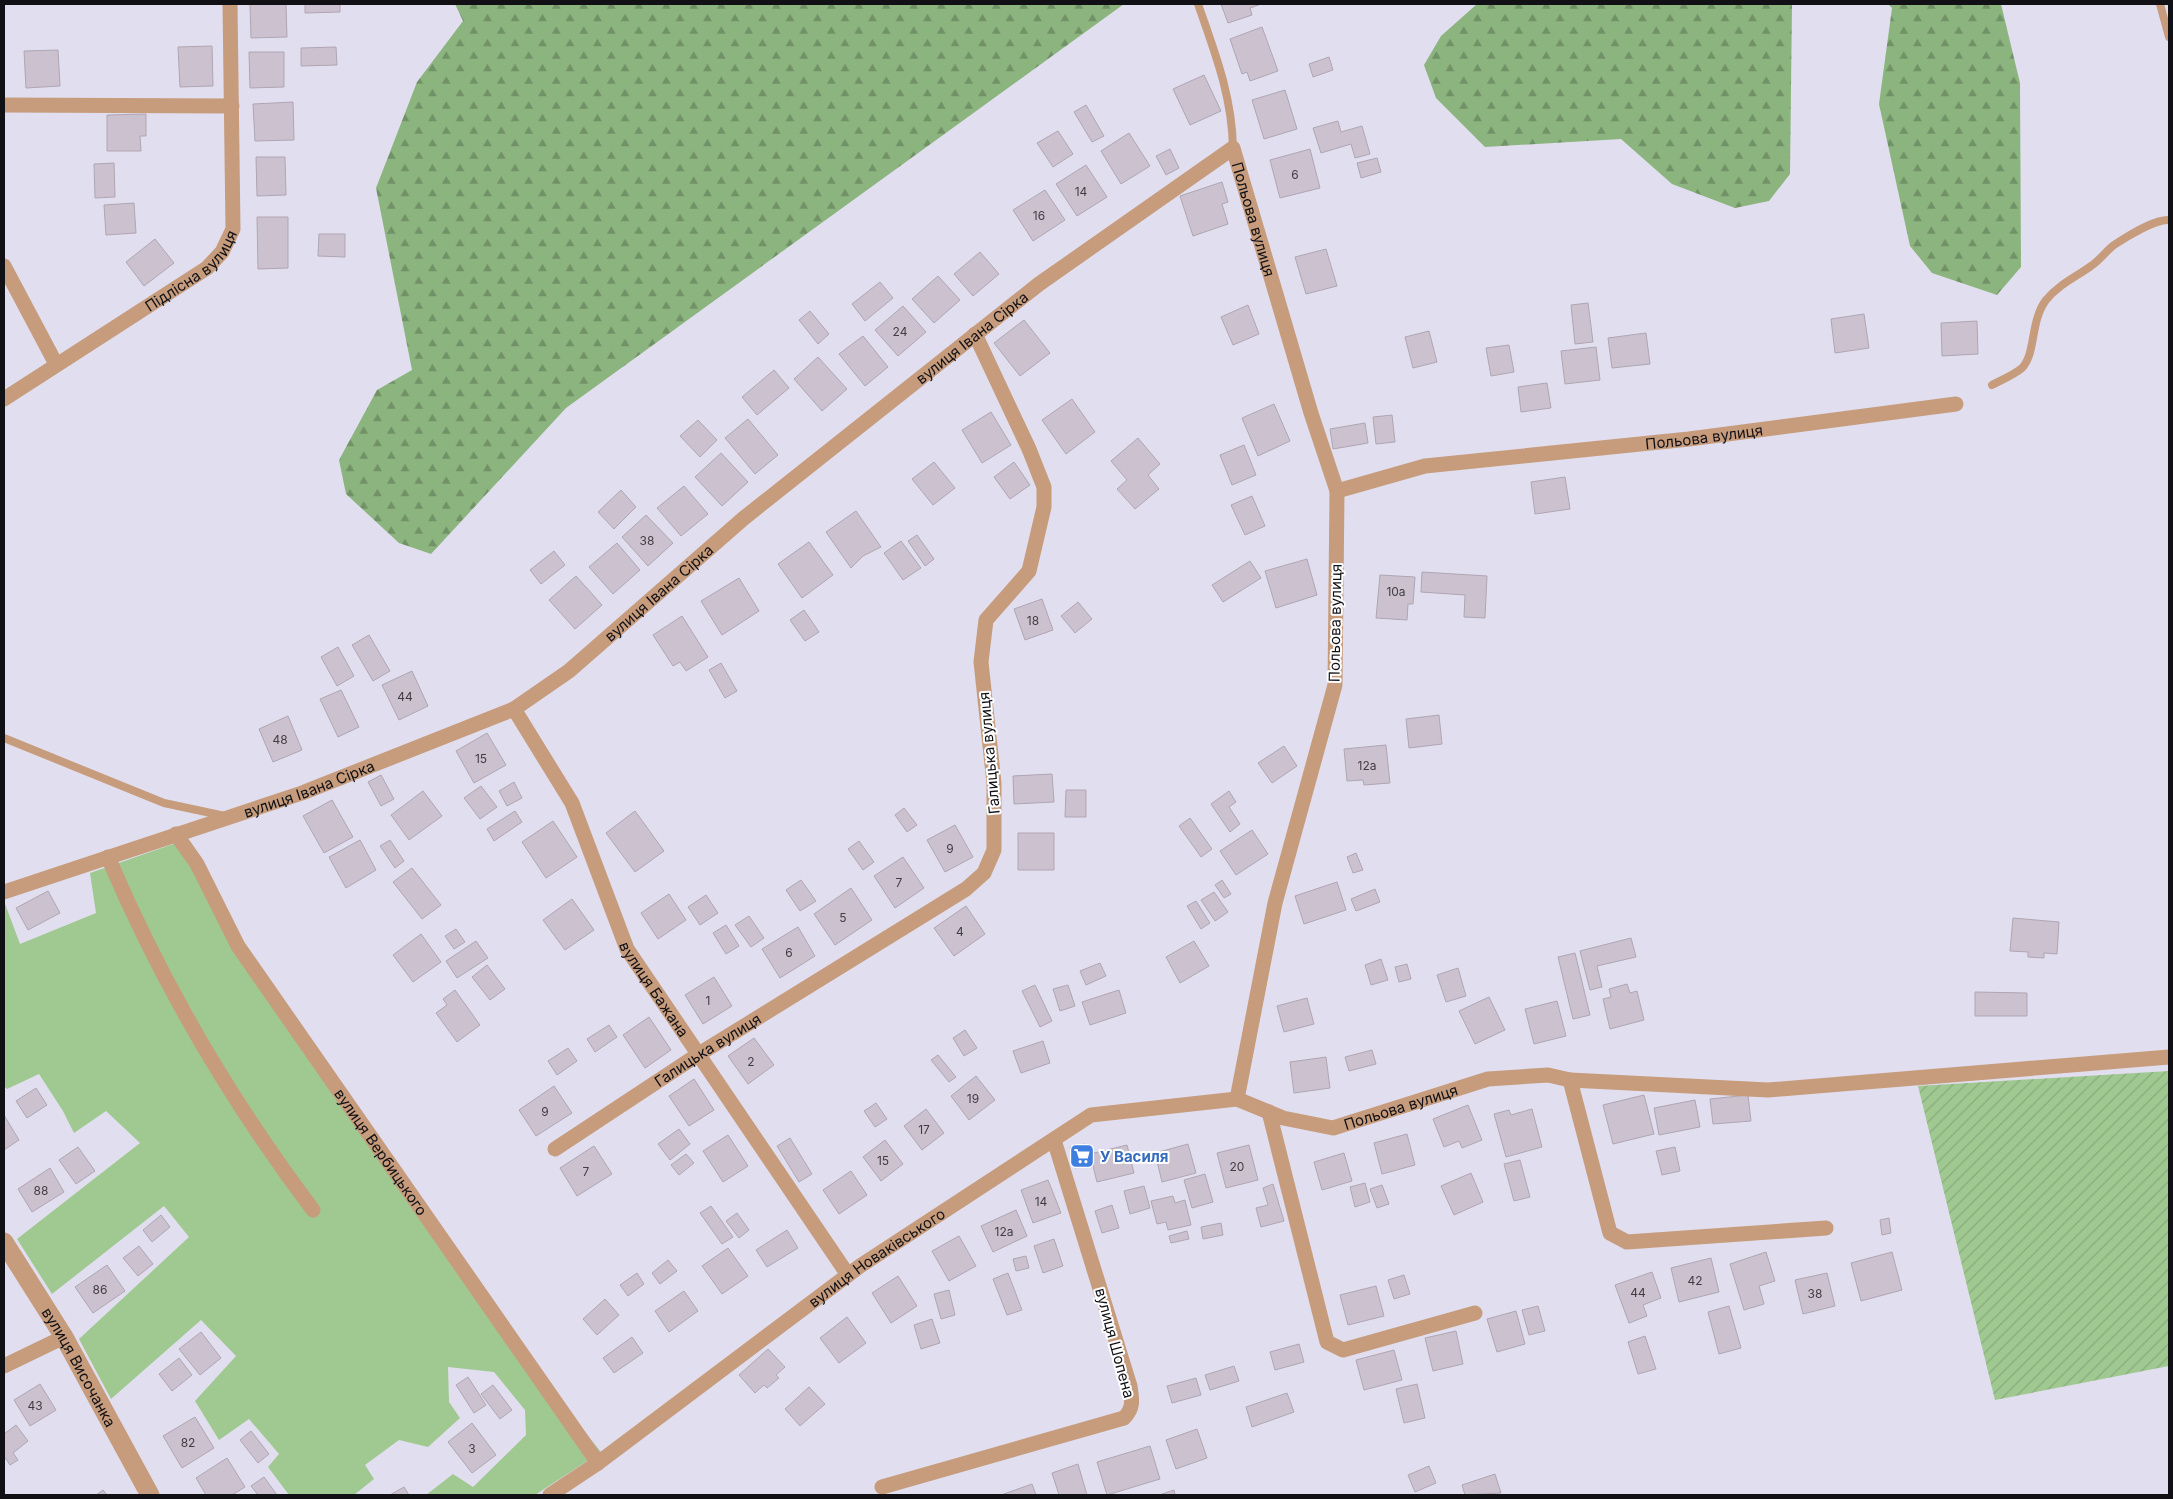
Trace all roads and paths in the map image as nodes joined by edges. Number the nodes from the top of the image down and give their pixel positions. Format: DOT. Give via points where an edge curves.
graph roads {
  1 [pos="230,4"];
  2 [pos="1198,4"];
  3 [pos="2160,4"];
  4 [pos="2169,37"];
  5 [pos="4,105"];
  6 [pos="232,106"];
  7 [pos="1233,148"];
  8 [pos="2169,220"];
  9 [pos="4,266"];
  10 [pos="976,334"];
  11 [pos="56,364"];
  12 [pos="1992,385"];
  13 [pos="4,398"];
  14 [pos="1956,404"];
  15 [pos="1337,491"];
  16 [pos="514,708"];
  17 [pos="4,738"];
  18 [pos="229,817"];
  19 [pos="176,834"];
  20 [pos="108,857"];
  21 [pos="4,892"];
  22 [pos="699,1054"];
  23 [pos="2169,1057"];
  24 [pos="1570,1080"];
  25 [pos="1237,1099"];
  26 [pos="1269,1112"];
  27 [pos="1054,1140"];
  28 [pos="555,1149"];
  29 [pos="313,1210"];
  30 [pos="1826,1228"];
  31 [pos="4,1242"];
  32 [pos="848,1275"];
  33 [pos="1475,1313"];
  34 [pos="64,1336"];
  35 [pos="4,1366"];
  36 [pos="598,1463"];
  37 [pos="882,1487"];
  38 [pos="150,1495"];
  39 [pos="550,1495"];
  1 -- 6 [label="street, Підлісна вулиця"];
  2 -- 7 [label="lane" via="1227,90"];
  3 -- 4 [label="lane"];
  5 -- 6 [label="street"];
  6 -- 11 [label="street, Підлісна вулиця" via="233,229 222,252 207,268"];
  7 -- 10 [label="street, вулиця Івана Сірка" via="1039,284"];
  7 -- 15 [label="street, Польова вулиця"];
  8 -- 12 [label="lane" via="2143,228 2114,245 2091,266 2062,285 2039,312 2023,367"];
  9 -- 11 [label="street"];
  10 -- 16 [label="street, вулиця Івана Сірка" via="744,518 568,671"];
  10 -- 22 [label="street, Галицька вулиця" via="1044,487 1044,507 1029,571 986,620 982,639 980,662 994,783 994,850 984,873 966,889"];
  11 -- 13 [label="street, Підлісна вулиця"];
  14 -- 15 [label="street, Польова вулиця" via="1689,438 1425,466"];
  15 -- 25 [label="street, Польова вулиця" via="1335,685 1274,903"];
  16 -- 18 [label="street, вулиця Івана Сірка" via="302,794"];
  16 -- 22 [label="street, вулиця Бажана" via="572,803 627,949"];
  17 -- 18 [label="lane" via="164,803"];
  18 -- 19 [label="street, вулиця Івана Сірка"];
  19 -- 20 [label="street, вулиця Івана Сірка"];
  19 -- 36 [label="street, вулиця Вербицького" via="197,864 238,946"];
  20 -- 21 [label="street, вулиця Івана Сірка"];
  20 -- 29 [label="street" via="148,947 197,1039 252,1126"];
  22 -- 28 [label="street, Галицька вулиця"];
  22 -- 32 [label="street, вулиця Бажана"];
  23 -- 24 [label="street, Польова вулиця" via="1768,1090"];
  24 -- 26 [label="street, Польова вулиця" via="1548,1075 1488,1079 1333,1128"];
  24 -- 30 [label="street" via="1610,1233 1627,1242"];
  25 -- 26 [label="street, Польова вулиця"];
  25 -- 27 [label="street, вулиця Новаківського" via="1091,1115"];
  26 -- 33 [label="street" via="1327,1342 1343,1350"];
  27 -- 32 [label="street, вулиця Новаківського"];
  27 -- 37 [label="street, вулиця Шопена" via="1130,1386 1130,1412 1124,1418"];
  31 -- 34 [label="street, вулиця Височанка"];
  32 -- 36 [label="street, вулиця Новаківського"];
  34 -- 35 [label="street"];
  34 -- 38 [label="street, вулиця Височанка"];
  36 -- 39 [label="street, вулиця Новаківського"];
}
